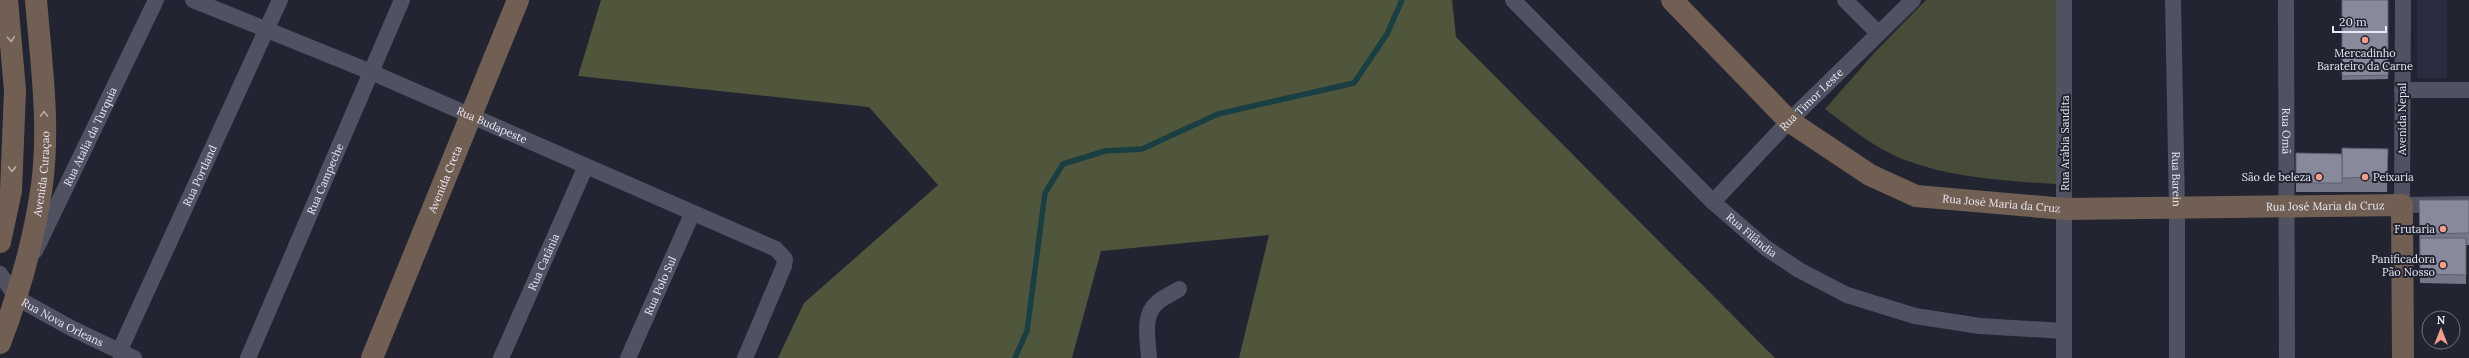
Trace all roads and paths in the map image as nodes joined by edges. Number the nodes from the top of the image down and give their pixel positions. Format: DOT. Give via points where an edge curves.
graph roads {
  1 [pos="7,0"];
  2 [pos="36,0"];
  3 [pos="156,0"];
  4 [pos="193,0"];
  5 [pos="280,0"];
  6 [pos="402,0"];
  7 [pos="518,0"];
  8 [pos="1513,0"];
  9 [pos="1672,0"];
  10 [pos="1845,0"];
  11 [pos="1913,0"];
  12 [pos="2064,0"];
  13 [pos="2173,0"];
  14 [pos="2286,0"];
  15 [pos="2402,0"];
  16 [pos="267,28"];
  17 [pos="1878,33"];
  18 [pos="371,72"];
  19 [pos="2402,90"];
  20 [pos="2469,90"];
  21 [pos="471,118"];
  22 [pos="1789,121"];
  23 [pos="586,166"];
  24 [pos="1713,202"];
  25 [pos="2469,204"];
  26 [pos="2402,205"];
  27 [pos="2177,208"];
  28 [pos="2288,208"];
  29 [pos="2065,209"];
  30 [pos="692,214"];
  31 [pos="0,242"];
  32 [pos="25,273"];
  33 [pos="0,274"];
  34 [pos="1179,289"];
  35 [pos="17,298"];
  36 [pos="2064,331"];
  37 [pos="0,343"];
  38 [pos="126,355"];
  39 [pos="248,358"];
  40 [pos="372,358"];
  41 [pos="501,358"];
  42 [pos="628,358"];
  43 [pos="745,358"];
  44 [pos="1149,358"];
  45 [pos="2064,358"];
  46 [pos="2177,358"];
  47 [pos="2287,358"];
  48 [pos="2403,358"];
  1 -- 31 [label="street, one-way" via="15,90 11,191"];
  32 -- 2 [label="street, Avenida Curaçao, one-way" via="42,184 44,137 44,97"];
  3 -- 32 [label="street, Rua Atalia da Turquia"];
  4 -- 16 [label="street, Rua Budapeste"];
  5 -- 16 [label="street, Rua Portland"];
  6 -- 18 [label="street, Rua Campeche"];
  7 -- 21 [label="street, Avenida Creta"];
  8 -- 24 [label="street, Rua Filândia"];
  9 -- 22 [label="street, Rua José Maria da Cruz"];
  10 -- 17 [label="street"];
  11 -- 17 [label="street, Rua Timor Leste"];
  12 -- 29 [label="street, Rua Arábia Saudita"];
  13 -- 27 [label="street, Rua Barein"];
  14 -- 28 [label="street, Rua Omã"];
  15 -- 19 [label="street, Avenida Nepal"];
  16 -- 18 [label="street, Rua Budapeste"];
  16 -- 38 [label="street, Rua Portland"];
  17 -- 22 [label="street, Rua Timor Leste"];
  18 -- 21 [label="street, Rua Budapeste"];
  18 -- 39 [label="street, Rua Campeche"];
  19 -- 20 [label="street"];
  19 -- 26 [label="street, Avenida Nepal"];
  21 -- 23 [label="street, Rua Budapeste"];
  21 -- 40 [label="street, Avenida Creta"];
  22 -- 24 [label="street, Rua Timor Leste"];
  22 -- 29 [label="street, Rua José Maria da Cruz" via="1870,175 1916,196"];
  23 -- 30 [label="street, Rua Budapeste"];
  23 -- 41 [label="street, Rua Catânia"];
  24 -- 36 [label="street, Rua Filândia" via="1766,248 1799,270 1847,295 1915,316 1980,326"];
  25 -- 26 [label="street"];
  26 -- 28 [label="street, Rua José Maria da Cruz"];
  26 -- 48 [label="street, Avenida Nepal"];
  27 -- 28 [label="street, Rua José Maria da Cruz"];
  27 -- 29 [label="street, Rua José Maria da Cruz"];
  27 -- 46 [label="street, Rua Barein"];
  28 -- 47 [label="street, Rua Omã"];
  29 -- 36 [label="street, Rua Arábia Saudita"];
  30 -- 42 [label="street, Rua Polo Sul"];
  30 -- 43 [label="street, Rua Budapeste" via="776,249 785,259 782,272"];
  32 -- 35 [label="street, Avenida Curaçao"];
  33 -- 35 [label="street, Rua Nova Orleans"];
  34 -- 44 [label="street" via="1156,303 1149,314"];
  35 -- 37 [label="street, Avenida Curaçao"];
  35 -- 38 [label="street, Rua Nova Orleans"];
  36 -- 45 [label="street, Rua Arábia Saudita"];
}
